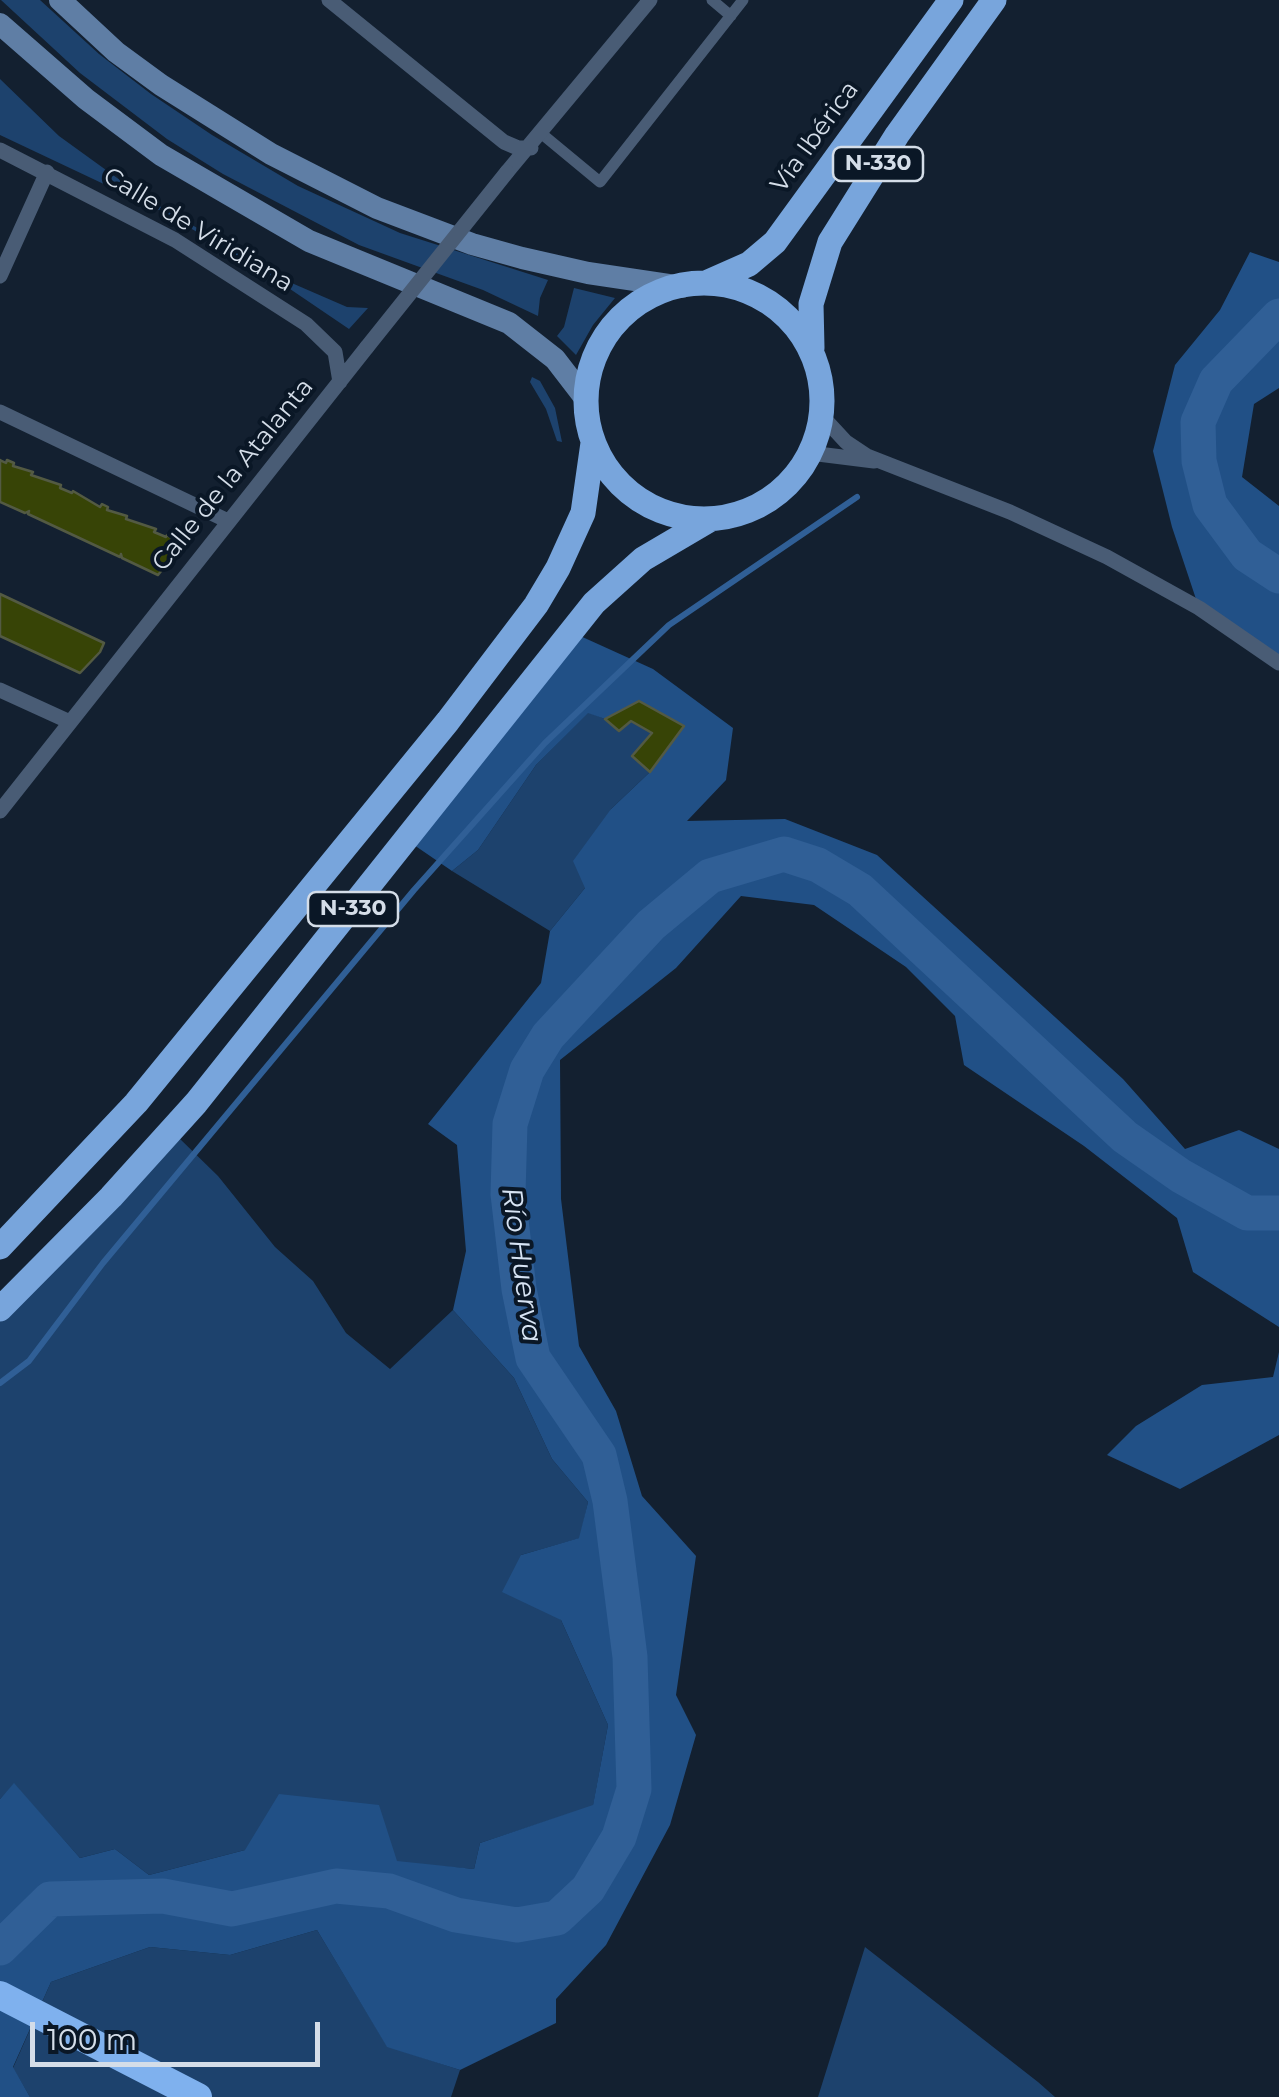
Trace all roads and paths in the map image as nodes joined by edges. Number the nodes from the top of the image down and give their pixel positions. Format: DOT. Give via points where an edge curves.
graph roads {
  1 [pos="60,0"];
  2 [pos="328,0"];
  3 [pos="650,0"];
  4 [pos="712,0"];
  5 [pos="743,0"];
  6 [pos="951,0"];
  7 [pos="994,0"];
  8 [pos="731,16"];
  9 [pos="0,24"];
  10 [pos="542,134"];
  11 [pos="531,148"];
  12 [pos="0,150"];
  13 [pos="47,172"];
  14 [pos="0,276"];
  15 [pos="694,285"];
  16 [pos="812,348"];
  17 [pos="340,382"];
  18 [pos="585,398"];
  19 [pos="0,412"];
  20 [pos="821,415"];
  21 [pos="592,443"];
  22 [pos="810,453"];
  23 [pos="878,462"];
  24 [pos="711,519"];
  25 [pos="228,521"];
  26 [pos="1279,662"];
  27 [pos="0,690"];
  28 [pos="70,722"];
  29 [pos="0,811"];
  30 [pos="0,1247"];
  31 [pos="0,1310"];
  32 [pos="0,1996"];
  33 [pos="198,2097"];
  1 -- 15 [label="main road" via="161,86 378,208 537,262"];
  2 -- 11 [label="street" via="504,142"];
  3 -- 10 [label="street, Calle de la Atalanta"];
  4 -- 8 [label="street"];
  5 -- 8 [label="street"];
  6 -- 15 [label="highway, Vía Ibérica / N-330" via="775,242 749,264"];
  7 -- 16 [label="highway, N-330" via="830,242 811,304"];
  8 -- 10 [label="street" via="600,182"];
  9 -- 18 [label="main road" via="160,155 309,242 509,323 544,348"];
  10 -- 11 [label="street, Calle de la Atalanta"];
  11 -- 17 [label="street, Calle de la Atalanta, bridge"];
  12 -- 13 [label="street, Calle de Viridiana"];
  13 -- 14 [label="street"];
  13 -- 17 [label="street, Calle de Viridiana" via="175,240 306,324 334,352"];
  15 -- 16 [label="highway" via="741,289 773,304"];
  15 -- 18 [label="highway, N-330" via="651,297 621,319 594,362"];
  16 -- 20 [label="highway, N-330"];
  17 -- 25 [label="street, Calle de la Atalanta"];
  18 -- 21 [label="highway, N-330"];
  19 -- 25 [label="street"];
  20 -- 22 [label="highway, N-330"];
  20 -- 23 [label="street"];
  21 -- 24 [label="highway, N-330" via="622,485 644,502 670,514"];
  21 -- 30 [label="highway, N-330" via="583,513 536,605 136,1103"];
  22 -- 23 [label="street"];
  22 -- 24 [label="highway, N-330" via="776,494"];
  23 -- 26 [label="street" via="1010,512 1106,558 1199,608"];
  24 -- 31 [label="highway, N-330" via="642,560 594,603 196,1103"];
  25 -- 28 [label="street, Calle de la Atalanta"];
  27 -- 28 [label="street"];
  28 -- 29 [label="street, Calle de la Atalanta"];
  32 -- 33 [label="highway"];
}
